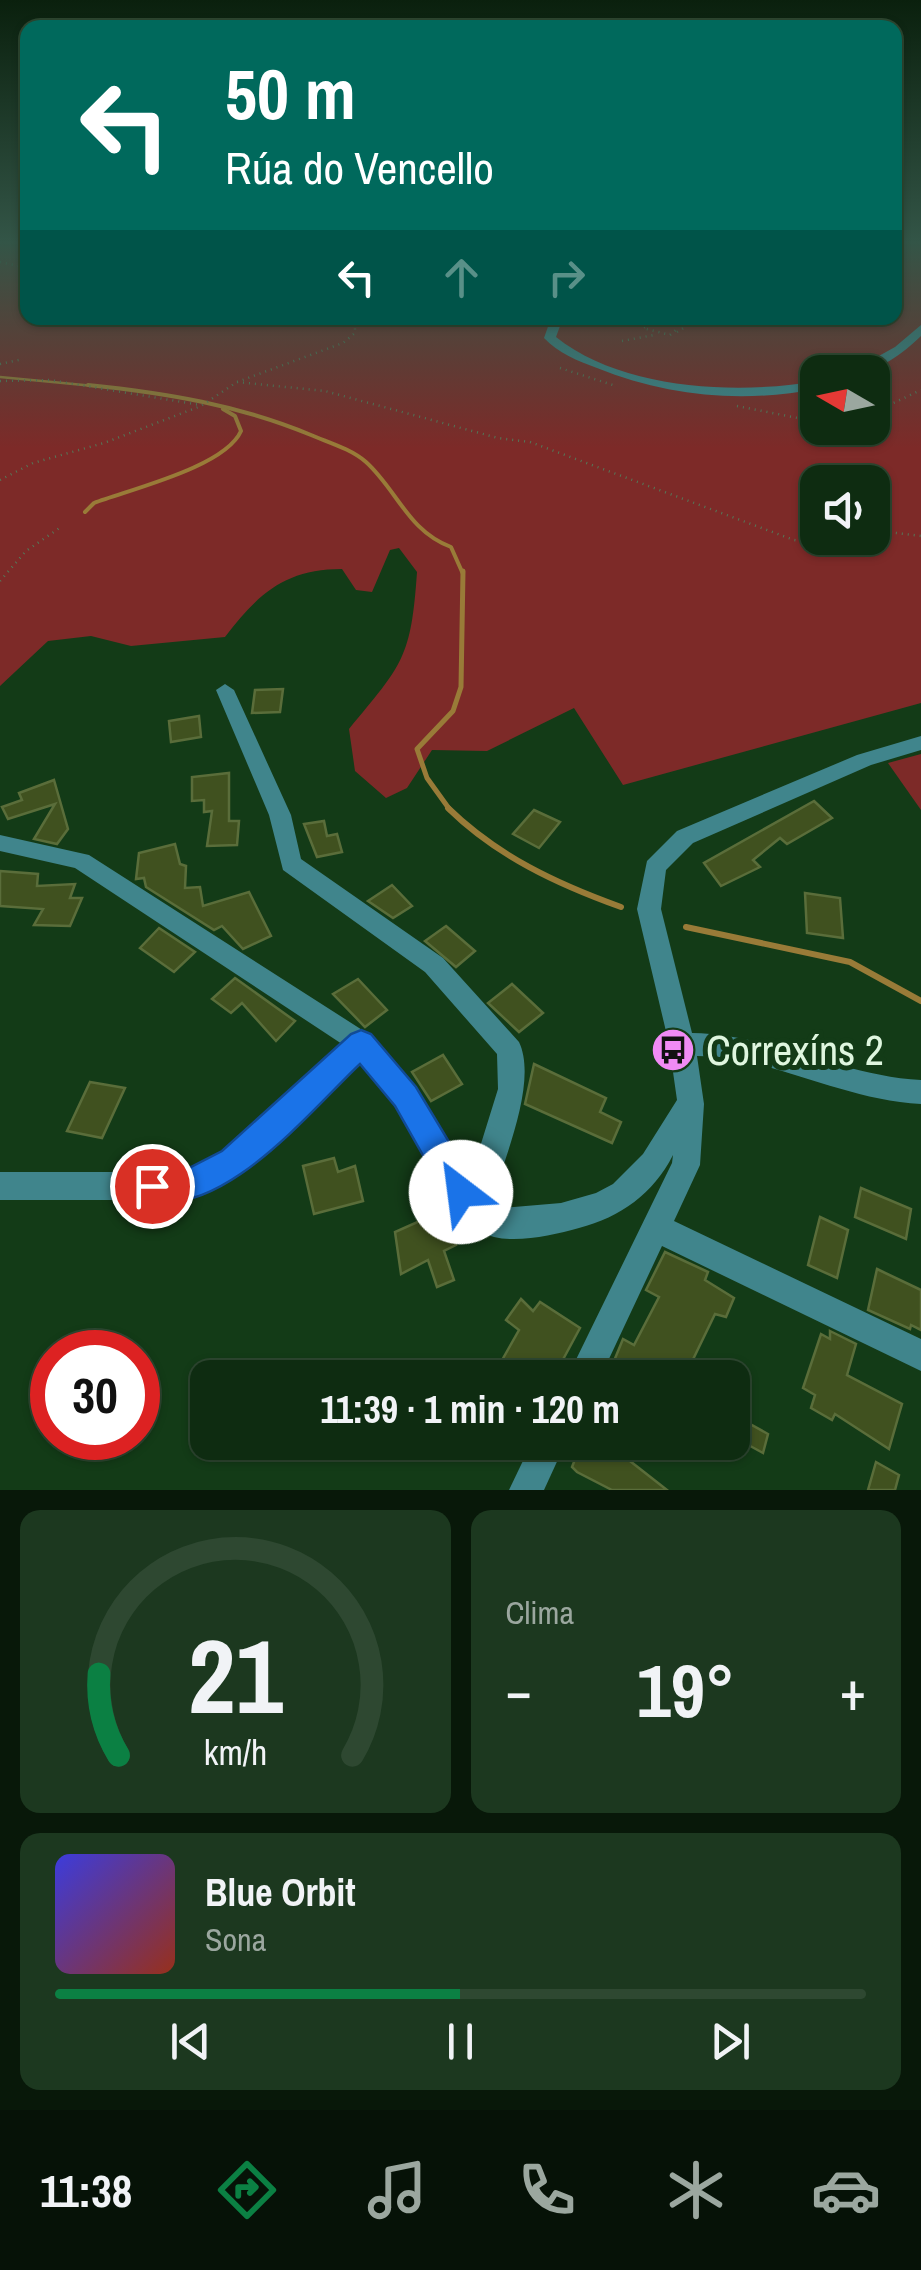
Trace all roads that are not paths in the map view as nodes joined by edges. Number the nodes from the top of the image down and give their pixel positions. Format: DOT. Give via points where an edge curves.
graph roads {
  1 [pos="551,325"];
  2 [pos="921,329"];
  3 [pos="889,355"];
  4 [pos="800,387"];
  5 [pos="225,690"];
  6 [pos="921,743"];
  7 [pos="0,844"];
  8 [pos="361,1043"];
  9 [pos="682,1044"];
  10 [pos="921,1092"];
  11 [pos="690,1104"];
  12 [pos="0,1186"];
  13 [pos="476,1205"];
  14 [pos="658,1229"];
  15 [pos="921,1355"];
  16 [pos="592,1360"];
  17 [pos="541,1460"];
  18 [pos="526,1490"];
  1 -- 4 [label="street" via="550,338 561,347 657,384 726,395"];
  2 -- 3 [label="street"];
  5 -- 13 [label="street" via="280,815 291,864 434,965 510,1050 511,1088"];
  6 -- 9 [label="street" via="797,787 685,837 655,866 649,909"];
  7 -- 8 [label="street" via="81,860"];
  8 -- 12 [label="street" via="234,1162 187,1186"];
  8 -- 13 [label="street" via="406,1096 461,1192"];
  9 -- 10 [label="street" via="723,1045 872,1089"];
  9 -- 11 [label="street"];
  11 -- 13 [label="street" via="670,1124 652,1166 614,1202 540,1224 496,1224"];
  11 -- 14 [label="street" via="686,1166"];
  14 -- 15 [label="street"];
  14 -- 16 [label="street"];
  17 -- 18 [label="street"];
}
